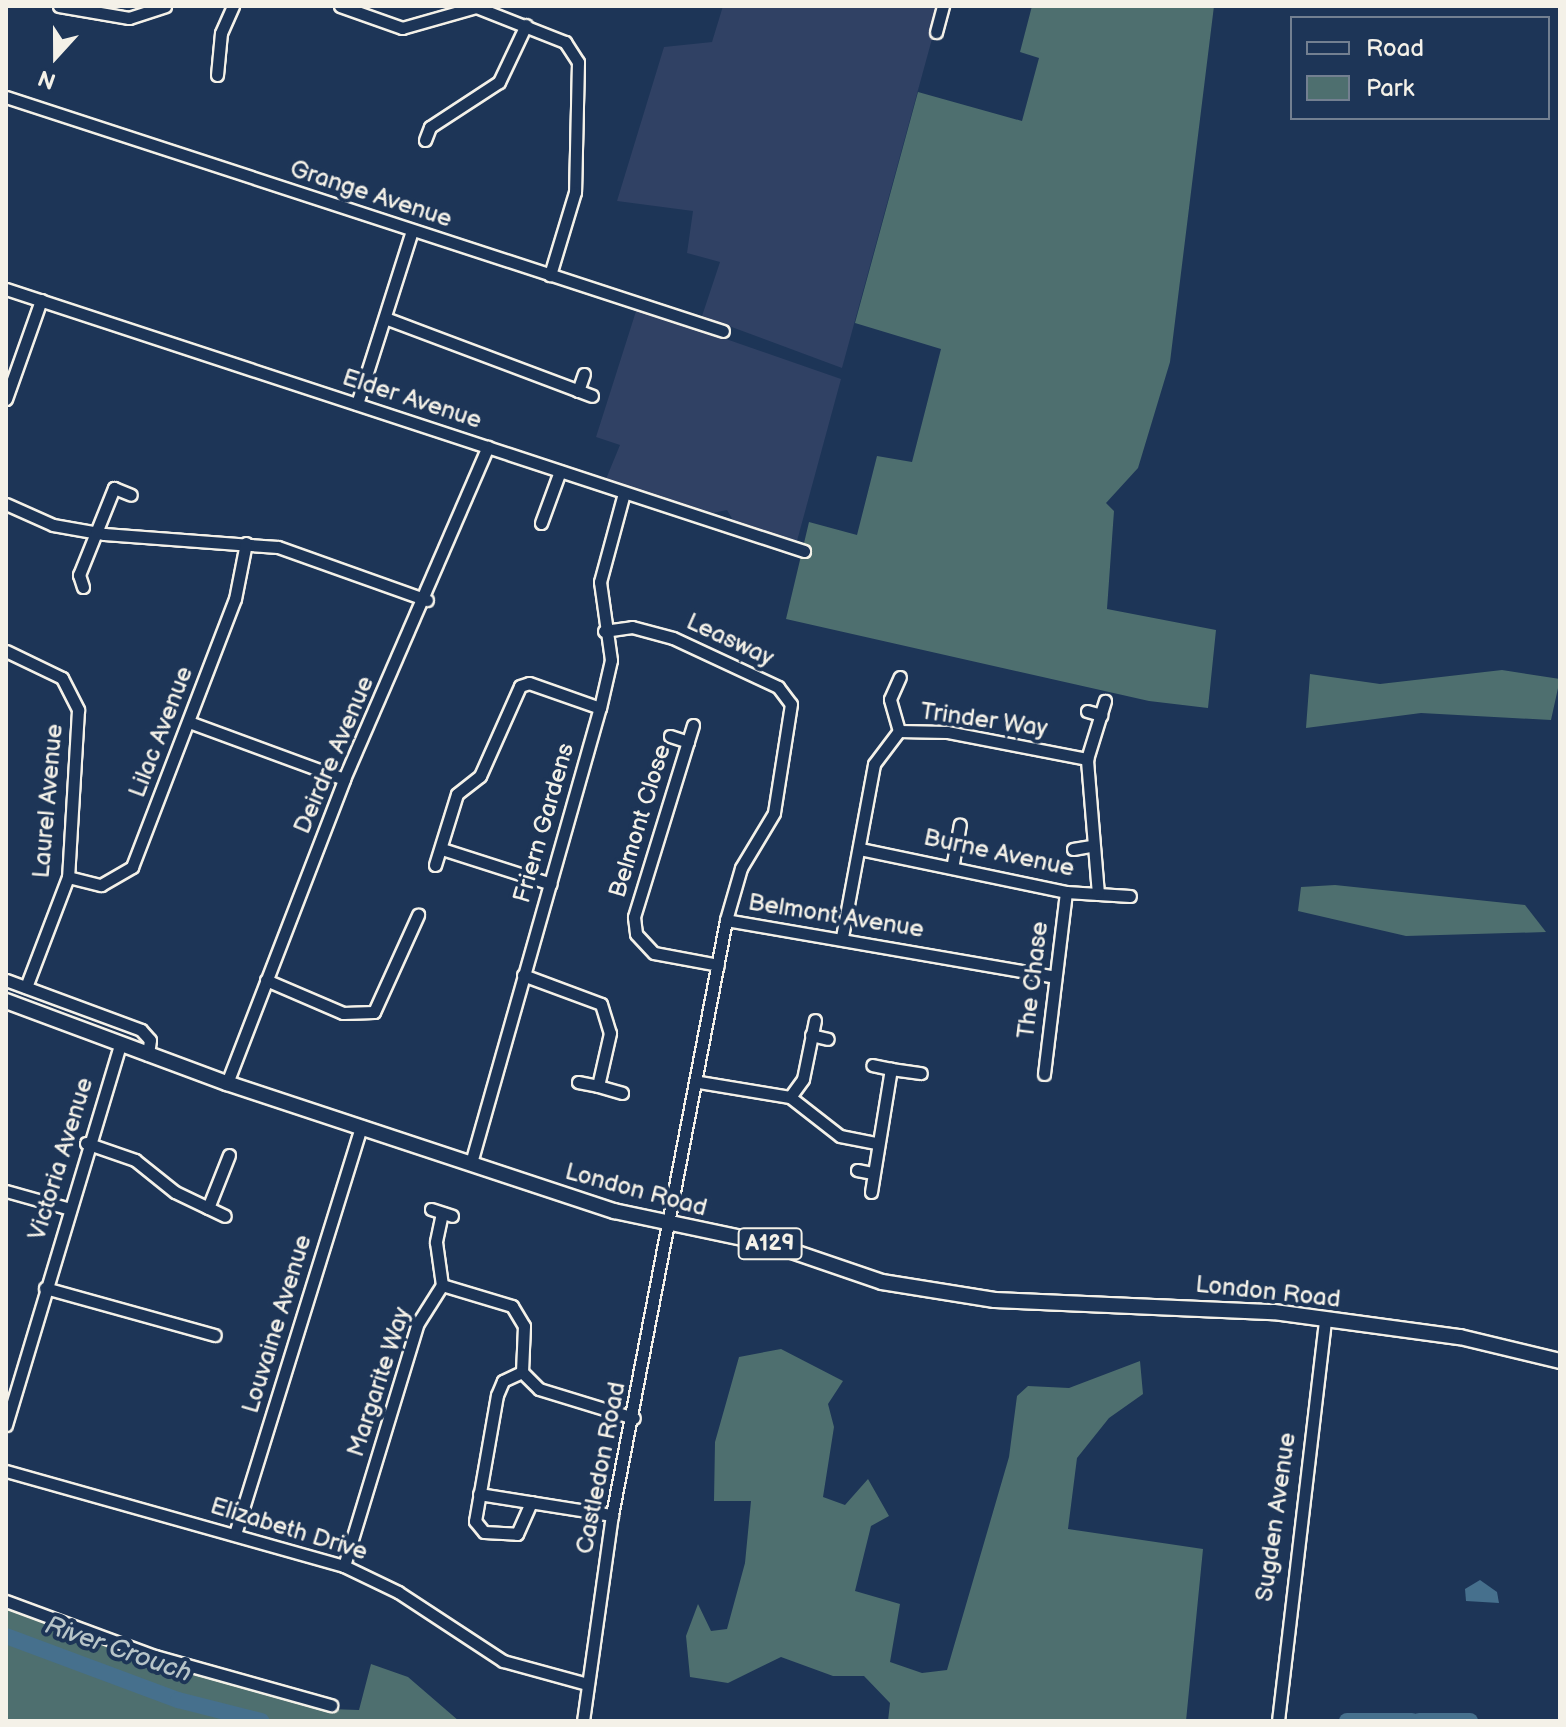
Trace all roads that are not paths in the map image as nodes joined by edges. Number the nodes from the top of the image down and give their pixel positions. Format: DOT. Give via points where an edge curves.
graph roads {
  1 [pos="59,6"];
  2 [pos="165,6"];
  3 [pos="233,6"];
  4 [pos="340,6"];
  5 [pos="943,6"];
  6 [pos="526,25"];
  7 [pos="936,32"];
  8 [pos="217,75"];
  9 [pos="6,97"];
  10 [pos="425,140"];
  11 [pos="412,231"];
  12 [pos="550,275"];
  13 [pos="6,289"];
  14 [pos="41,300"];
  15 [pos="385,318"];
  16 [pos="723,331"];
  17 [pos="584,374"];
  18 [pos="578,391"];
  19 [pos="592,396"];
  20 [pos="6,399"];
  21 [pos="357,404"];
  22 [pos="488,447"];
  23 [pos="560,471"];
  24 [pos="624,493"];
  25 [pos="131,495"];
  26 [pos="6,504"];
  27 [pos="542,523"];
  28 [pos="95,532"];
  29 [pos="246,543"];
  30 [pos="804,551"];
  31 [pos="83,587"];
  32 [pos="427,600"];
  33 [pos="604,631"];
  34 [pos="6,651"];
  35 [pos="900,677"];
  36 [pos="1105,701"];
  37 [pos="600,708"];
  38 [pos="1087,711"];
  39 [pos="1101,715"];
  40 [pos="189,722"];
  41 [pos="693,725"];
  42 [pos="899,731"];
  43 [pos="670,736"];
  44 [pos="688,742"];
  45 [pos="1087,759"];
  46 [pos="344,779"];
  47 [pos="960,825"];
  48 [pos="1090,846"];
  49 [pos="442,849"];
  50 [pos="860,849"];
  51 [pos="1073,849"];
  52 [pos="953,863"];
  53 [pos="435,865"];
  54 [pos="68,877"];
  55 [pos="551,884"];
  56 [pos="1066,892"];
  57 [pos="1098,894"];
  58 [pos="1130,896"];
  59 [pos="418,915"];
  60 [pos="726,920"];
  61 [pos="842,937"];
  62 [pos="718,965"];
  63 [pos="523,975"];
  64 [pos="1055,977"];
  65 [pos="6,980"];
  66 [pos="266,980"];
  67 [pos="26,987"];
  68 [pos="6,1001"];
  69 [pos="815,1020"];
  70 [pos="811,1035"];
  71 [pos="828,1039"];
  72 [pos="120,1045"];
  73 [pos="148,1055"];
  74 [pos="872,1065"];
  75 [pos="891,1069"];
  76 [pos="921,1073"];
  77 [pos="1044,1074"];
  78 [pos="578,1082"];
  79 [pos="699,1082"];
  80 [pos="227,1083"];
  81 [pos="598,1086"];
  82 [pos="622,1093"];
  83 [pos="790,1097"];
  84 [pos="361,1126"];
  85 [pos="86,1143"];
  86 [pos="876,1143"];
  87 [pos="229,1155"];
  88 [pos="471,1163"];
  89 [pos="857,1170"];
  90 [pos="873,1173"];
  91 [pos="6,1191"];
  92 [pos="871,1192"];
  93 [pos="67,1208"];
  94 [pos="208,1208"];
  95 [pos="442,1213"];
  96 [pos="225,1216"];
  97 [pos="671,1226"];
  98 [pos="442,1285"];
  99 [pos="45,1288"];
  100 [pos="1325,1319"];
  101 [pos="215,1335"];
  102 [pos="1560,1361"];
  103 [pos="522,1372"];
  104 [pos="634,1418"];
  105 [pos="6,1425"];
  106 [pos="6,1471"];
  107 [pos="479,1494"];
  108 [pos="531,1502"];
  109 [pos="612,1515"];
  110 [pos="235,1534"];
  111 [pos="344,1566"];
  112 [pos="6,1601"];
  113 [pos="587,1684"];
  114 [pos="331,1705"];
  115 [pos="583,1721"];
  116 [pos="1278,1721"];
  1 -- 2 [label="street" via="129,18"];
  3 -- 8 [label="street" via="221,33"];
  4 -- 6 [label="street" via="391,28 476,7"];
  5 -- 7 [label="street"];
  6 -- 10 [label="street" via="499,82 430,127"];
  6 -- 12 [label="street" via="565,42 578,62 575,192"];
  9 -- 11 [label="street, Grange Avenue"];
  11 -- 12 [label="street, Grange Avenue"];
  11 -- 15 [label="street"];
  12 -- 16 [label="street, Grange Avenue"];
  13 -- 14 [label="street, Elder Avenue"];
  14 -- 20 [label="street"];
  14 -- 21 [label="street, Elder Avenue"];
  15 -- 18 [label="street"];
  15 -- 21 [label="street"];
  17 -- 18 [label="street"];
  18 -- 19 [label="street"];
  21 -- 22 [label="street, Elder Avenue"];
  22 -- 23 [label="street, Elder Avenue"];
  22 -- 32 [label="street, Deirdre Avenue"];
  23 -- 24 [label="street, Elder Avenue"];
  23 -- 27 [label="street"];
  24 -- 30 [label="street, Elder Avenue"];
  24 -- 33 [label="street, Friern Gardens" via="600,582"];
  25 -- 28 [label="street" via="114,488"];
  26 -- 28 [label="street"];
  28 -- 29 [label="street"];
  28 -- 31 [label="street" via="79,575"];
  29 -- 32 [label="street" via="372,575"];
  29 -- 40 [label="street, Lilac Avenue" via="235,599"];
  32 -- 46 [label="street, Deirdre Avenue"];
  33 -- 37 [label="street, Friern Gardens" via="611,660"];
  33 -- 60 [label="street, Leasway" via="632,627 673,638 778,687 791,704 774,813 741,868"];
  34 -- 54 [label="street, Laurel Avenue" via="62,678 78,710"];
  35 -- 42 [label="street" via="890,699"];
  36 -- 39 [label="street"];
  37 -- 49 [label="street" via="529,683 520,686 480,776 457,794"];
  37 -- 55 [label="street, Friern Gardens"];
  38 -- 39 [label="street"];
  39 -- 45 [label="street"];
  40 -- 46 [label="street"];
  40 -- 54 [label="street, Lilac Avenue" via="132,867 101,885"];
  41 -- 44 [label="street, Belmont Close"];
  42 -- 45 [label="street, Trinder Way" via="947,732"];
  42 -- 50 [label="street, Trinder Way" via="883,745 872,772"];
  43 -- 44 [label="street"];
  44 -- 62 [label="street, Belmont Close" via="645,867 636,934 654,953"];
  45 -- 48 [label="street"];
  46 -- 66 [label="street, Deirdre Avenue"];
  47 -- 52 [label="street"];
  48 -- 51 [label="street"];
  48 -- 57 [label="street"];
  49 -- 53 [label="street"];
  49 -- 55 [label="street"];
  50 -- 52 [label="street, Burne Avenue"];
  50 -- 61 [label="street, Trinder Way"];
  52 -- 56 [label="street, Burne Avenue"];
  54 -- 67 [label="street, Laurel Avenue"];
  55 -- 63 [label="street, Friern Gardens"];
  56 -- 57 [label="street, Burne Avenue"];
  56 -- 64 [label="street, The Chase"];
  57 -- 58 [label="street, Burne Avenue"];
  59 -- 66 [label="street" via="374,1012 343,1013"];
  60 -- 61 [label="street, Belmont Avenue"];
  60 -- 62 [label="street, Belmont Avenue"];
  61 -- 64 [label="street, Belmont Avenue"];
  62 -- 79 [label="street, Belmont Avenue"];
  63 -- 81 [label="street" via="601,1004 610,1033"];
  63 -- 88 [label="street, Friern Gardens"];
  64 -- 77 [label="street, The Chase"];
  65 -- 67 [label="street"];
  66 -- 80 [label="street, Deirdre Avenue"];
  67 -- 73 [label="street" via="141,1030 150,1040"];
  68 -- 72 [label="main road, London Road / A129"];
  69 -- 70 [label="street"];
  70 -- 71 [label="street"];
  70 -- 83 [label="street" via="803,1079"];
  72 -- 73 [label="main road, London Road / A129"];
  72 -- 85 [label="street, Victoria Avenue"];
  73 -- 80 [label="main road, London Road / A129"];
  74 -- 75 [label="street"];
  75 -- 76 [label="street"];
  75 -- 86 [label="street"];
  78 -- 81 [label="street"];
  79 -- 83 [label="street"];
  79 -- 97 [label="street, Belmont Avenue"];
  80 -- 84 [label="main road, London Road / A129"];
  81 -- 82 [label="street"];
  83 -- 86 [label="street" via="833,1132"];
  84 -- 88 [label="main road, London Road / A129"];
  84 -- 110 [label="street, Louvaine Avenue"];
  85 -- 93 [label="street, Victoria Avenue"];
  85 -- 94 [label="street" via="135,1160"];
  86 -- 90 [label="street"];
  87 -- 94 [label="street"];
  88 -- 97 [label="main road, London Road / A129"];
  89 -- 90 [label="street"];
  90 -- 92 [label="street"];
  91 -- 93 [label="street"];
  93 -- 99 [label="street, Victoria Avenue"];
  94 -- 96 [label="street"];
  95 -- 98 [label="street" via="436,1242"];
  97 -- 100 [label="main road, London Road / A129" via="771,1244 882,1282 995,1300 1201,1305"];
  97 -- 104 [label="street, Castledon Road"];
  98 -- 103 [label="street" via="512,1306 524,1326"];
  98 -- 111 [label="street, Margarite Way" via="418,1323"];
  99 -- 101 [label="street"];
  99 -- 105 [label="street, Victoria Avenue"];
  100 -- 102 [label="main road, London Road / A129" via="1457,1336"];
  100 -- 116 [label="street, Sugden Avenue"];
  103 -- 104 [label="street" via="539,1389"];
  103 -- 107 [label="street" via="503,1381 497,1395"];
  104 -- 109 [label="street, Castledon Road"];
  106 -- 110 [label="street, Elizabeth Drive"];
  107 -- 108 [label="street"];
  107 -- 108 [label="street" via="475,1521 484,1532 523,1531"];
  108 -- 109 [label="street"];
  109 -- 113 [label="street, Castledon Road"];
  110 -- 111 [label="street, Elizabeth Drive"];
  111 -- 113 [label="street, Elizabeth Drive" via="398,1592 503,1661"];
  112 -- 114 [label="street" via="155,1656"];
  113 -- 115 [label="street, Castledon Road"];
}
